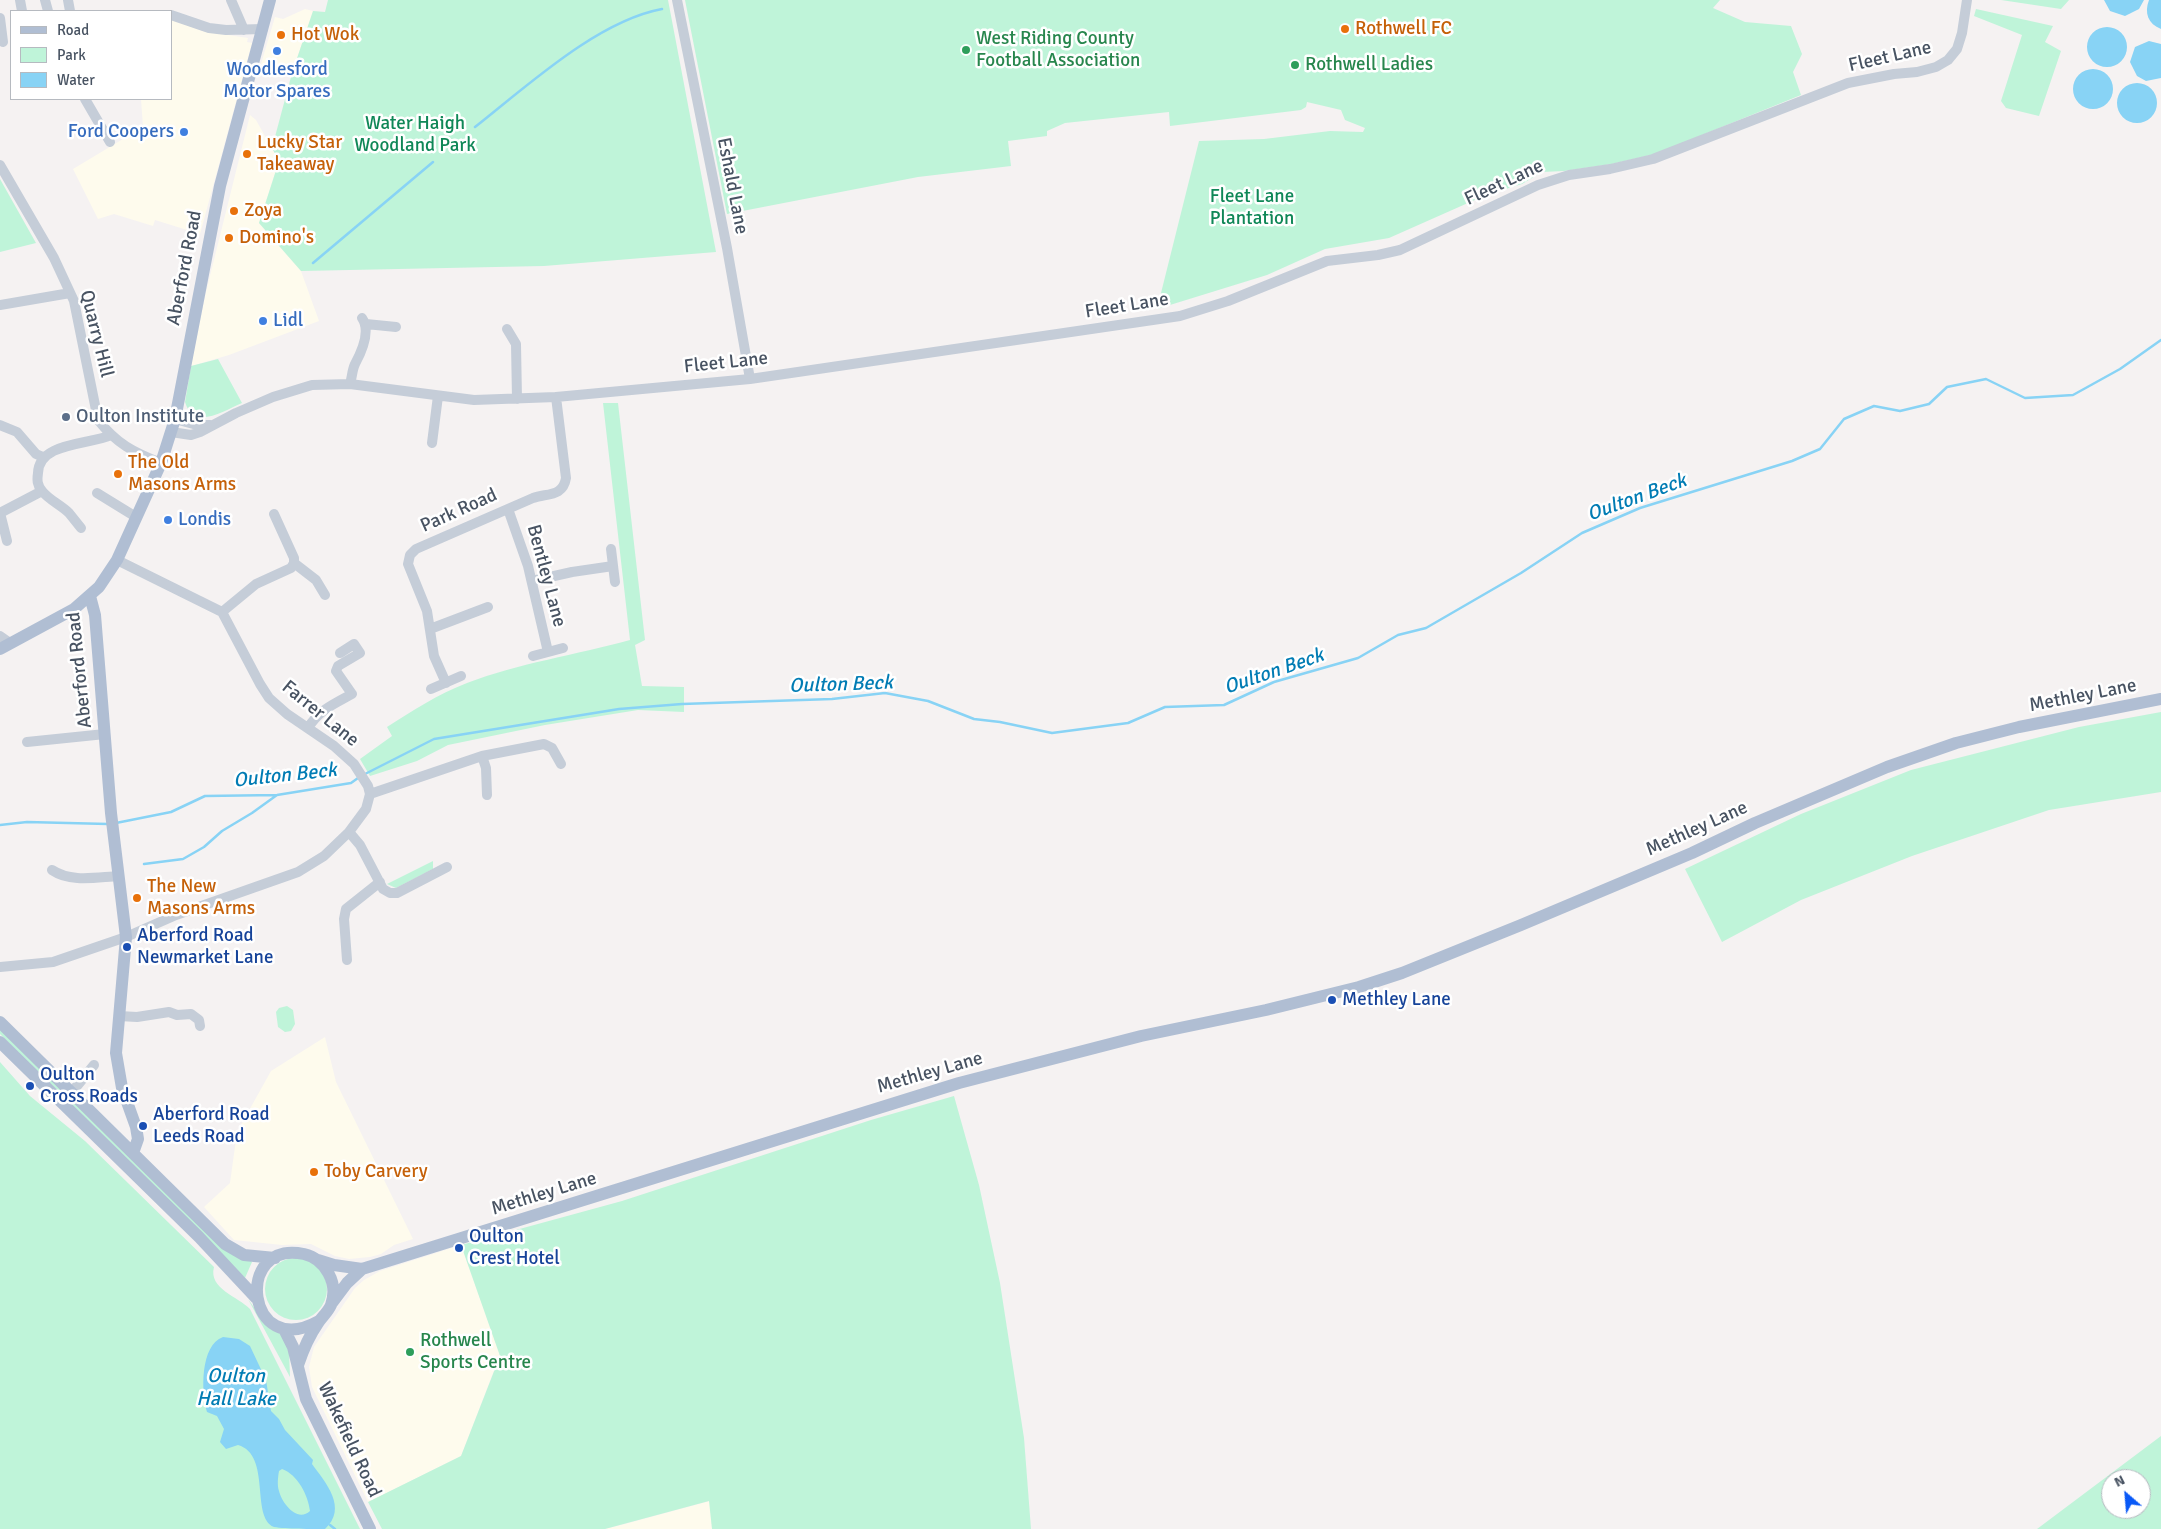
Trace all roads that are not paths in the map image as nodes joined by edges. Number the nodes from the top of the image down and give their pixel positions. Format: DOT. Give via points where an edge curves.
graph roads {
  1 [pos="232,0"];
  2 [pos="270,0"];
  3 [pos="677,0"];
  4 [pos="1968,0"];
  5 [pos="172,15"];
  6 [pos="0,18"];
  7 [pos="263,29"];
  8 [pos="244,30"];
  9 [pos="4,41"];
  10 [pos="85,100"];
  11 [pos="110,142"];
  12 [pos="0,165"];
  13 [pos="70,293"];
  14 [pos="0,305"];
  15 [pos="396,327"];
  16 [pos="506,328"];
  17 [pos="750,379"];
  18 [pos="350,384"];
  19 [pos="438,396"];
  20 [pos="556,397"];
  21 [pos="517,399"];
  22 [pos="175,419"];
  23 [pos="0,425"];
  24 [pos="212,426"];
  25 [pos="171,432"];
  26 [pos="110,435"];
  27 [pos="432,442"];
  28 [pos="43,457"];
  29 [pos="161,463"];
  30 [pos="42,491"];
  31 [pos="97,493"];
  32 [pos="508,509"];
  33 [pos="274,514"];
  34 [pos="136,517"];
  35 [pos="81,528"];
  36 [pos="8,541"];
  37 [pos="611,549"];
  38 [pos="117,560"];
  39 [pos="294,564"];
  40 [pos="613,566"];
  41 [pos="532,582"];
  42 [pos="615,582"];
  43 [pos="325,595"];
  44 [pos="90,596"];
  45 [pos="488,607"];
  46 [pos="222,612"];
  47 [pos="430,629"];
  48 [pos="3,643"];
  49 [pos="563,648"];
  50 [pos="548,652"];
  51 [pos="340,653"];
  52 [pos="533,656"];
  53 [pos="461,676"];
  54 [pos="446,683"];
  55 [pos="431,689"];
  56 [pos="2161,699"];
  57 [pos="308,728"];
  58 [pos="105,734"];
  59 [pos="27,742"];
  60 [pos="482,756"];
  61 [pos="561,764"];
  62 [pos="370,794"];
  63 [pos="487,795"];
  64 [pos="349,832"];
  65 [pos="447,867"];
  66 [pos="52,870"];
  67 [pos="119,876"];
  68 [pos="380,882"];
  69 [pos="126,937"];
  70 [pos="347,960"];
  71 [pos="0,967"];
  72 [pos="119,1016"];
  73 [pos="0,1022"];
  74 [pos="200,1026"];
  75 [pos="0,1042"];
  76 [pos="94,1065"];
  77 [pos="72,1092"];
  78 [pos="133,1153"];
  79 [pos="274,1258"];
  80 [pos="318,1260"];
  81 [pos="362,1269"];
  82 [pos="256,1298"];
  83 [pos="331,1304"];
  84 [pos="319,1321"];
  85 [pos="284,1329"];
  86 [pos="298,1365"];
  87 [pos="370,1529"];
  1 -- 8 [label="street"];
  2 -- 7 [label="main road, Aberford Road"];
  3 -- 17 [label="street, Eshald Lane"];
  4 -- 17 [label="street, Fleet Lane" via="1957,49 1936,67 1848,83 1654,159 1555,179 1400,250 1327,261 1228,302 1163,320"];
  5 -- 8 [label="street" via="209,28"];
  6 -- 9 [label="street"];
  7 -- 8 [label="street"];
  7 -- 22 [label="main road, Aberford Road" via="220,186"];
  10 -- 11 [label="street"];
  12 -- 13 [label="street, Quarry Hill" via="54,258"];
  13 -- 14 [label="street"];
  13 -- 26 [label="street, Quarry Hill" via="79,321 98,420"];
  15 -- 18 [label="street" via="364,321 362,353 354,365"];
  16 -- 21 [label="street" via="516,344"];
  17 -- 20 [label="street, Fleet Lane"];
  18 -- 19 [label="street, Fleet Lane"];
  18 -- 24 [label="street, Fleet Lane" via="312,385 292,390"];
  19 -- 21 [label="street, Fleet Lane" via="474,400"];
  19 -- 27 [label="street"];
  20 -- 21 [label="street, Fleet Lane"];
  20 -- 32 [label="street, Park Road" via="565,484 558,492"];
  22 -- 24 [label="street"];
  22 -- 25 [label="main road, Aberford Road"];
  23 -- 28 [label="street" via="17,432 36,454"];
  24 -- 25 [label="street, Fleet Lane" via="191,434"];
  25 -- 29 [label="main road, Aberford Road"];
  26 -- 28 [label="street" via="96,441 64,446"];
  26 -- 29 [label="street, Quarry Hill" via="137,453"];
  28 -- 30 [label="street" via="37,483"];
  29 -- 34 [label="main road, Aberford Road"];
  30 -- 35 [label="street" via="69,513"];
  30 -- 36 [label="street" via="0,513"];
  31 -- 34 [label="street"];
  32 -- 41 [label="street, Bentley Lane"];
  32 -- 47 [label="street, Park Road" via="416,549 410,555 409,568 424,601"];
  33 -- 39 [label="street"];
  34 -- 38 [label="main road, Aberford Road"];
  37 -- 40 [label="street"];
  38 -- 44 [label="main road, Aberford Road"];
  38 -- 46 [label="street"];
  39 -- 43 [label="street" via="316,580"];
  39 -- 46 [label="street" via="256,584"];
  40 -- 41 [label="street"];
  40 -- 42 [label="street"];
  41 -- 50 [label="street, Bentley Lane"];
  44 -- 48 [label="main road" via="58,619"];
  44 -- 58 [label="main road, Aberford Road" via="95,615"];
  45 -- 47 [label="street"];
  46 -- 57 [label="street, Farrer Lane" via="264,691 280,709"];
  47 -- 54 [label="street, Park Road" via="434,656"];
  49 -- 50 [label="street, Bentley Lane"];
  50 -- 52 [label="street, Bentley Lane"];
  51 -- 57 [label="street" via="354,644 360,653 338,666 336,671 352,694 324,709"];
  53 -- 54 [label="street"];
  54 -- 55 [label="street"];
  56 -- 81 [label="main road, Methley Lane" via="1956,742 1887,767 1530,921 1359,987 1141,1036 960,1083"];
  57 -- 62 [label="street, Farrer Lane" via="347,757 366,782"];
  58 -- 59 [label="street"];
  58 -- 67 [label="main road, Aberford Road"];
  60 -- 61 [label="street" via="544,744 552,748"];
  60 -- 62 [label="street"];
  60 -- 63 [label="street"];
  62 -- 64 [label="street" via="366,809"];
  64 -- 68 [label="street"];
  64 -- 69 [label="street" via="305,869 176,915"];
  65 -- 68 [label="street" via="397,893 386,892"];
  66 -- 67 [label="street" via="65,877"];
  67 -- 69 [label="main road, Aberford Road"];
  68 -- 70 [label="street" via="346,909"];
  69 -- 71 [label="street" via="53,962"];
  69 -- 72 [label="main road, Aberford Road"];
  72 -- 74 [label="street" via="169,1012 191,1014 199,1020"];
  72 -- 78 [label="main road, Aberford Road" via="116,1053 122,1088 136,1127 138,1139"];
  73 -- 77 [label="main road"];
  75 -- 82 [label="main road" via="200,1237"];
  76 -- 77 [label="street"];
  77 -- 78 [label="main road"];
  78 -- 79 [label="main road" via="230,1248 249,1256"];
  79 -- 80 [label="main road" via="294,1252"];
  79 -- 82 [label="main road" via="260,1272"];
  80 -- 81 [label="main road, Methley Lane" via="334,1266"];
  80 -- 83 [label="main road" via="331,1278 334,1292"];
  81 -- 83 [label="main road, Methley Lane"];
  82 -- 85 [label="main road" via="264,1315"];
  83 -- 84 [label="main road"];
  84 -- 85 [label="main road" via="307,1328"];
  84 -- 86 [label="main road" via="307,1340"];
  85 -- 86 [label="main road, Wakefield Road" via="294,1347"];
  86 -- 87 [label="main road, Wakefield Road" via="306,1399"];
}
